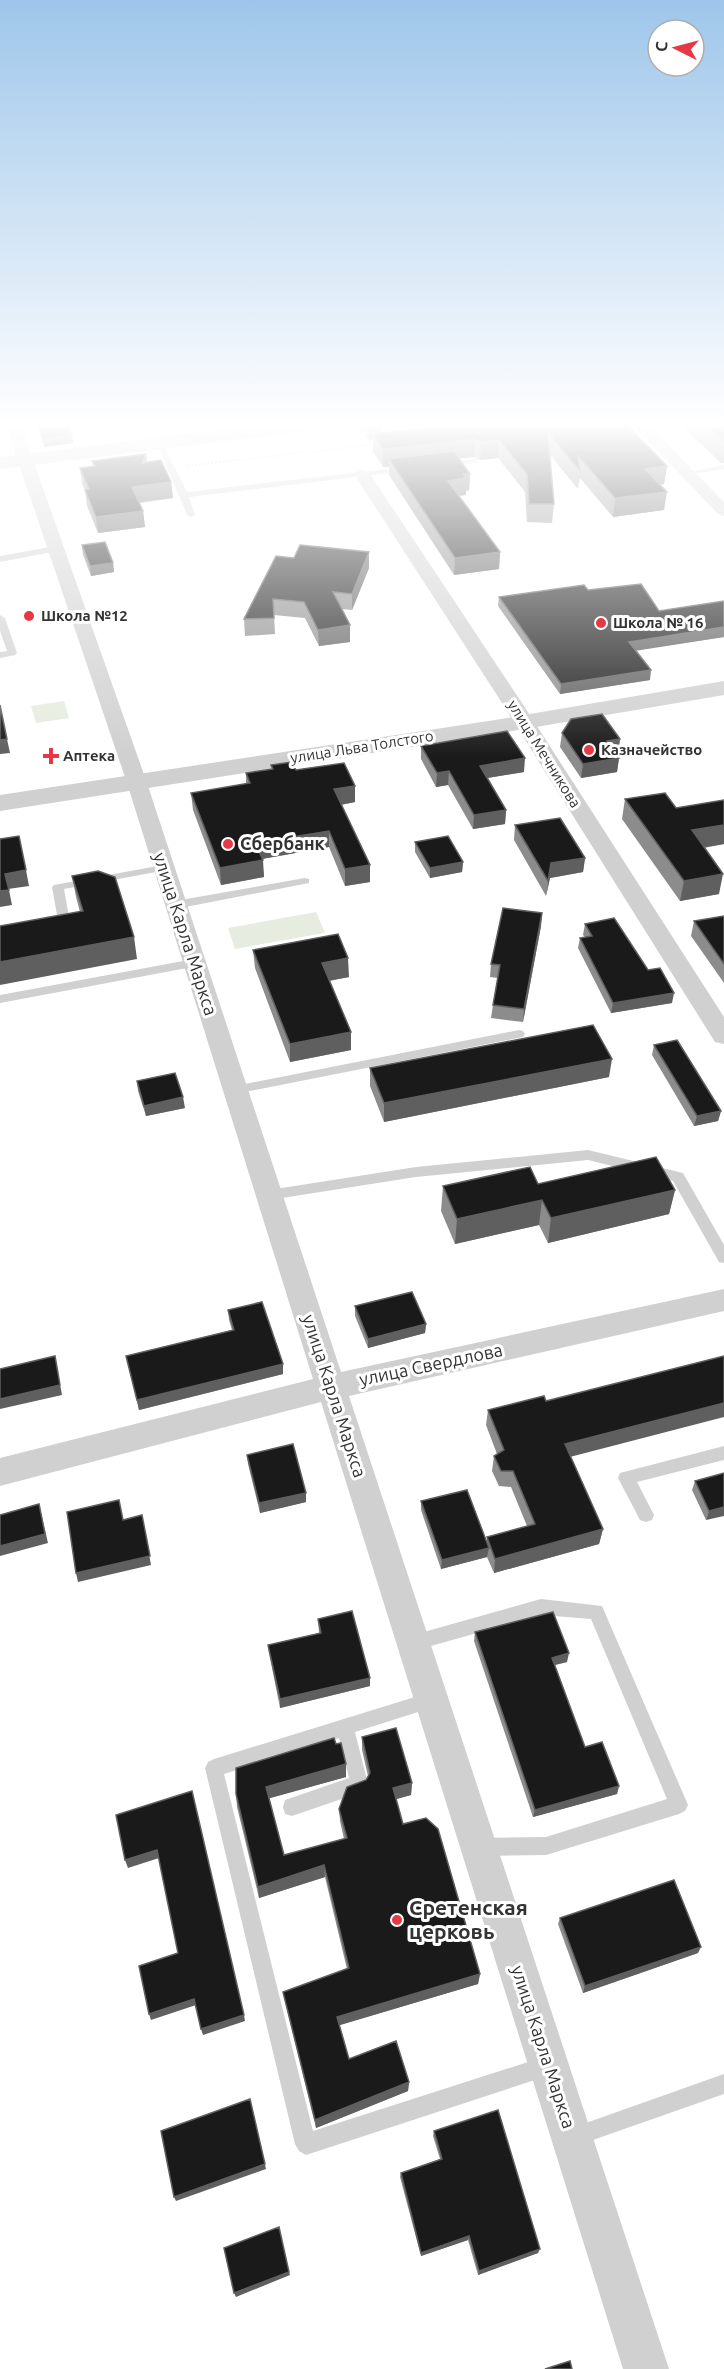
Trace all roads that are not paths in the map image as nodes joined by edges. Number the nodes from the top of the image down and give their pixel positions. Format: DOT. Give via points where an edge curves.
graph roads {
  1 [pos="52,537"];
  2 [pos="403,537"];
  3 [pos="56,549"];
  4 [pos="0,559"];
  5 [pos="0,618"];
  6 [pos="0,655"];
  7 [pos="724,688"];
  8 [pos="524,722"];
  9 [pos="137,783"];
  10 [pos="0,803"];
  11 [pos="163,868"];
  12 [pos="305,881"];
  13 [pos="175,905"];
  14 [pos="42,921"];
  15 [pos="194,963"];
  16 [pos="0,999"];
  17 [pos="519,1034"];
  18 [pos="724,1036"];
  19 [pos="235,1090"];
  20 [pos="269,1196"];
  21 [pos="724,1258"];
  22 [pos="724,1300"];
  23 [pos="331,1387"];
  24 [pos="724,1453"];
  25 [pos="0,1472"];
  26 [pos="646,1515"];
  27 [pos="413,1643"];
  28 [pos="432,1700"];
  29 [pos="345,1727"];
  30 [pos="292,1807"];
  31 [pos="478,1847"];
  32 [pos="549,2065"];
  33 [pos="724,2084"];
  34 [pos="572,2137"];
  35 [pos="646,2369"];
  1 -- 3 [label="street, улица Карла Маркса"];
  2 -- 8 [label="street, улица Мечникова"];
  3 -- 4 [label="lane"];
  3 -- 9 [label="street, улица Карла Маркса"];
  5 -- 6 [label="lane" via="12,653"];
  7 -- 8 [label="street, улица Льва Толстого"];
  8 -- 9 [label="street, улица Льва Толстого"];
  8 -- 18 [label="street, улица Мечникова"];
  9 -- 10 [label="street, улица Льва Толстого"];
  9 -- 11 [label="street, улица Карла Маркса"];
  11 -- 13 [label="street, улица Карла Маркса"];
  11 -- 14 [label="lane" via="58,887 63,917"];
  12 -- 13 [label="lane"];
  13 -- 15 [label="street, улица Карла Маркса"];
  15 -- 16 [label="lane"];
  15 -- 19 [label="street, улица Карла Маркса"];
  17 -- 19 [label="lane"];
  19 -- 20 [label="street, улица Карла Маркса"];
  20 -- 21 [label="lane" via="416,1172 588,1155 678,1177"];
  20 -- 23 [label="street, улица Карла Маркса"];
  22 -- 23 [label="street, улица Свердлова"];
  23 -- 25 [label="street, улица Свердлова"];
  23 -- 27 [label="street, улица Карла Маркса"];
  24 -- 26 [label="lane" via="626,1478"];
  27 -- 28 [label="street, улица Карла Маркса"];
  27 -- 31 [label="lane" via="541,1607 596,1612 679,1805 546,1846"];
  28 -- 29 [label="lane"];
  28 -- 31 [label="street, улица Карла Маркса"];
  29 -- 30 [label="lane" via="359,1784"];
  29 -- 32 [label="lane" via="214,1768 306,2144"];
  31 -- 32 [label="street, улица Карла Маркса"];
  32 -- 34 [label="street, улица Карла Маркса"];
  33 -- 34 [label="lane"];
  34 -- 35 [label="street, улица Карла Маркса"];
}
